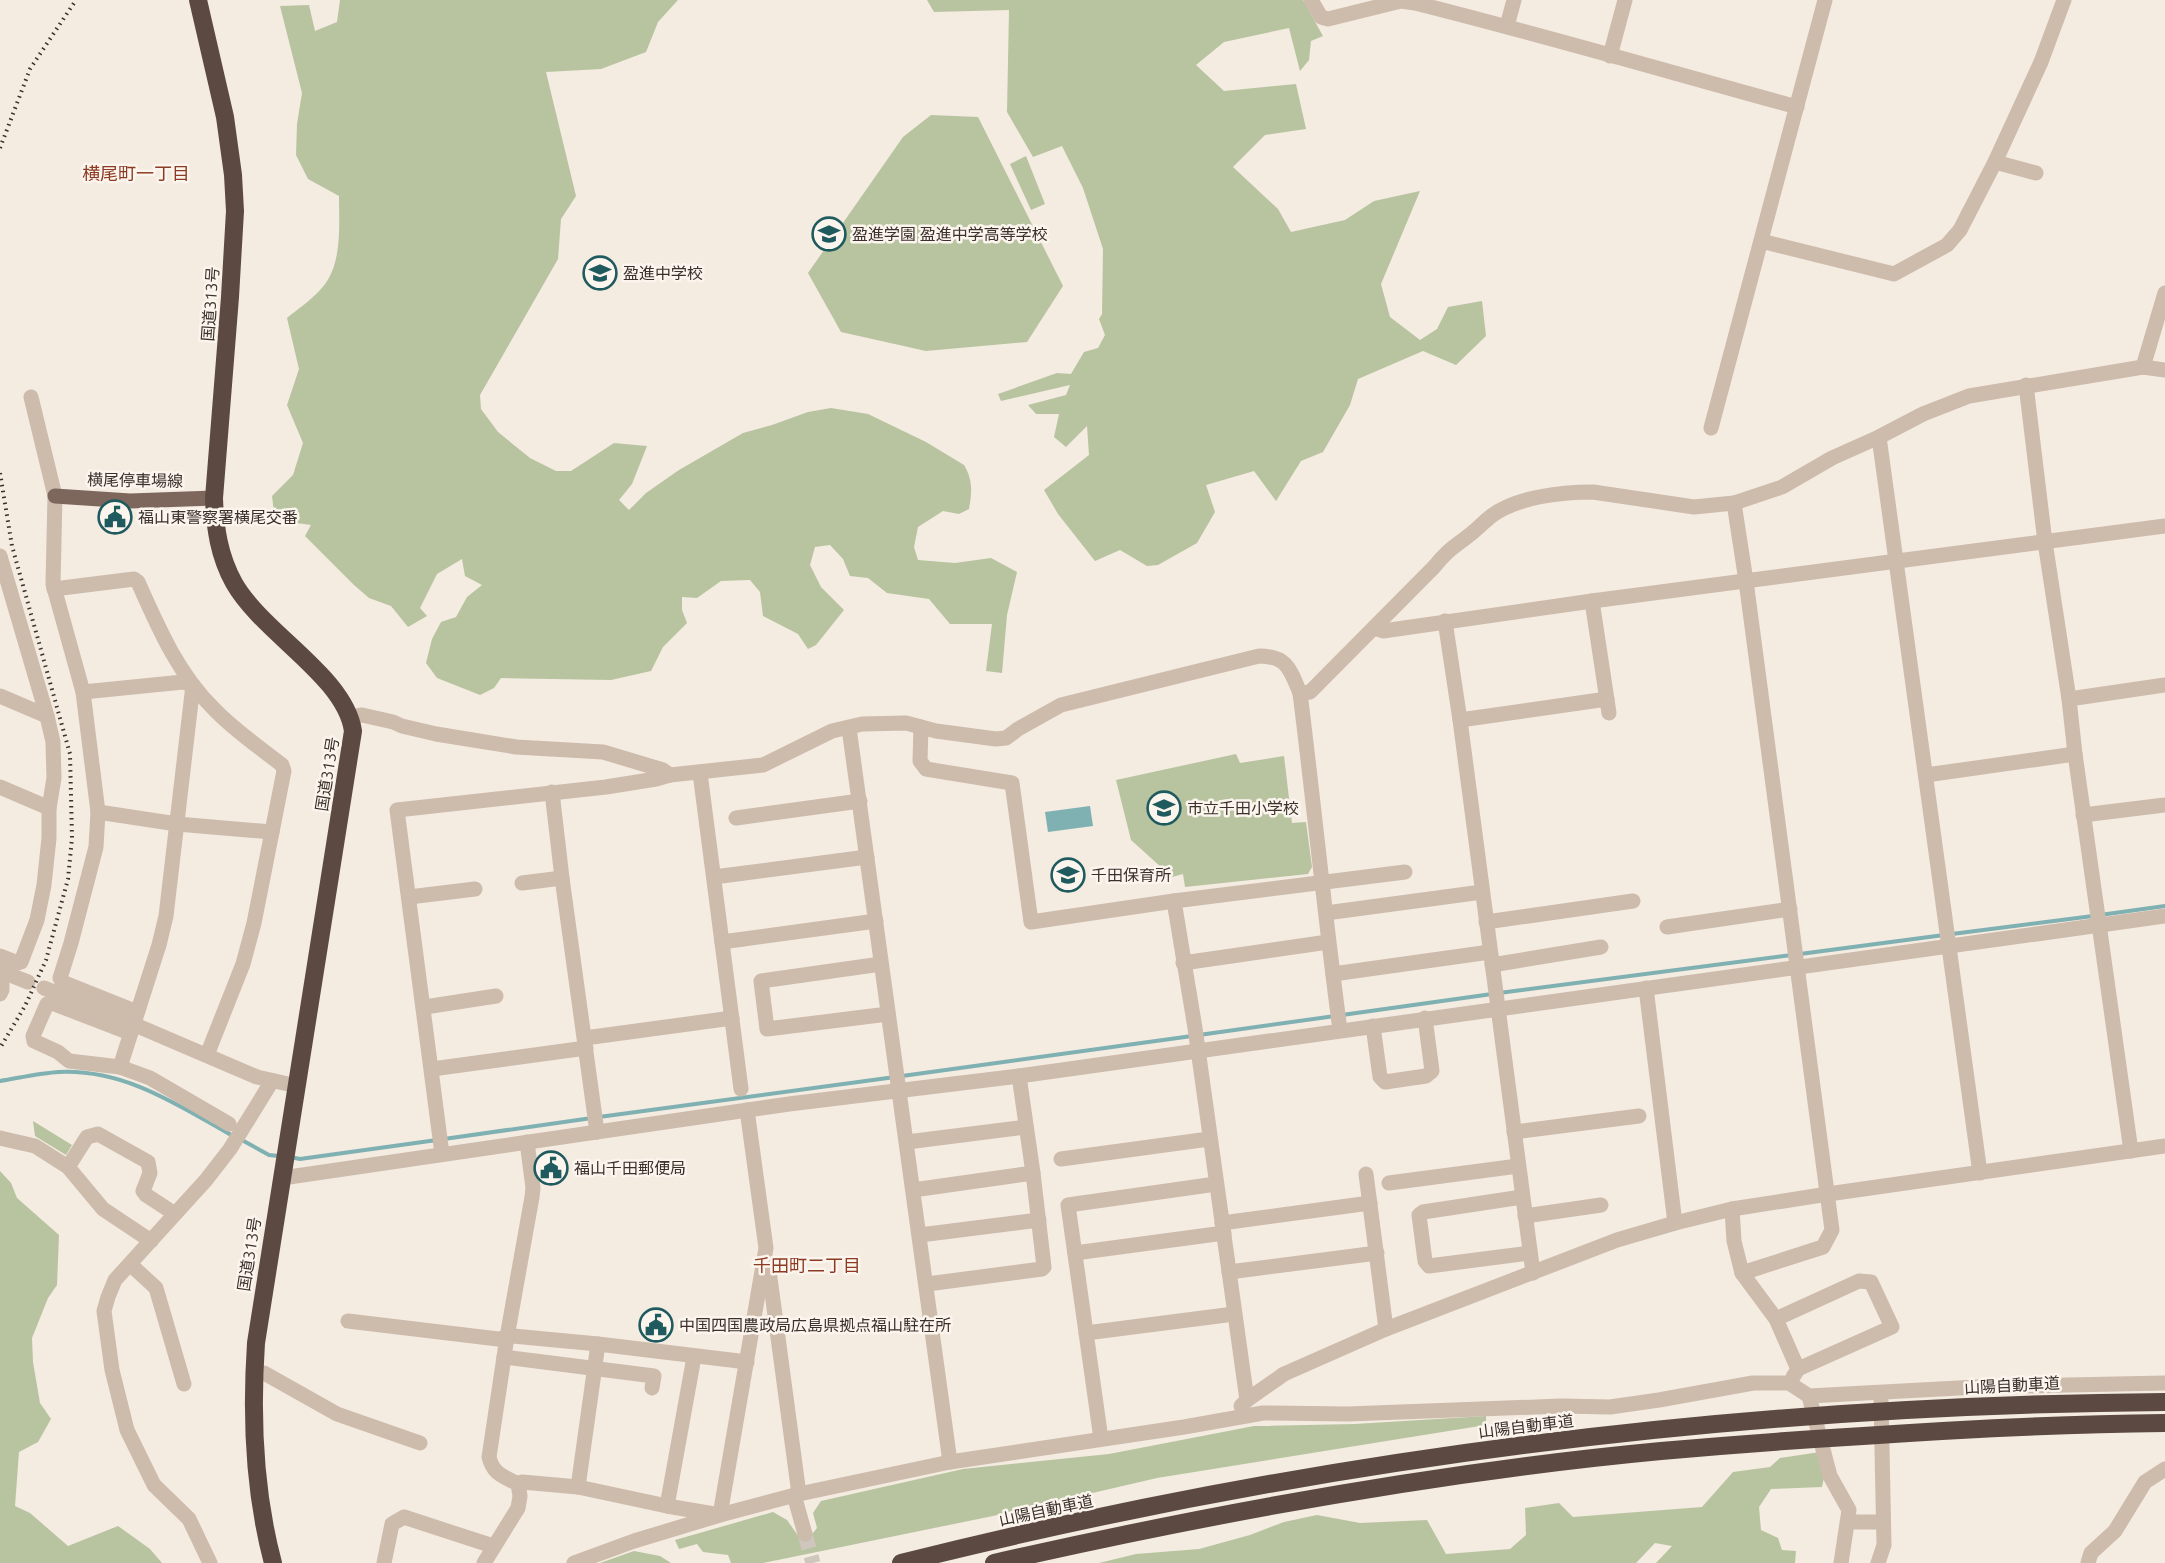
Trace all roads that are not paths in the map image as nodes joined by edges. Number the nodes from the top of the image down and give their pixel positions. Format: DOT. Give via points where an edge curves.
graph roads {
  1 [pos="198,0"];
  2 [pos="1311,0"];
  3 [pos="1514,0"];
  4 [pos="1624,0"];
  5 [pos="1825,0"];
  6 [pos="2064,0"];
  7 [pos="1507,26"];
  8 [pos="1610,56"];
  9 [pos="1797,106"];
  10 [pos="1995,162"];
  11 [pos="2036,173"];
  12 [pos="1761,242"];
  13 [pos="2165,293"];
  14 [pos="2143,367"];
  15 [pos="2165,370"];
  16 [pos="2026,385"];
  17 [pos="31,397"];
  18 [pos="1711,428"];
  19 [pos="1879,437"];
  20 [pos="55,496"];
  21 [pos="214,498"];
  22 [pos="1734,503"];
  23 [pos="2165,526"];
  24 [pos="2044,542"];
  25 [pos="0,556"];
  26 [pos="1896,561"];
  27 [pos="1746,580"];
  28 [pos="54,589"];
  29 [pos="1592,601"];
  30 [pos="1445,621"];
  31 [pos="1374,628"];
  32 [pos="193,685"];
  33 [pos="2165,685"];
  34 [pos="83,692"];
  35 [pos="1300,693"];
  36 [pos="0,696"];
  37 [pos="2069,699"];
  38 [pos="47,716"];
  39 [pos="351,717"];
  40 [pos="1460,720"];
  41 [pos="921,727"];
  42 [pos="849,728"];
  43 [pos="2075,753"];
  44 [pos="700,773"];
  45 [pos="670,775"];
  46 [pos="1926,775"];
  47 [pos="0,787"];
  48 [pos="552,792"];
  49 [pos="860,801"];
  50 [pos="2165,805"];
  51 [pos="49,808"];
  52 [pos="98,812"];
  53 [pos="2084,815"];
  54 [pos="736,818"];
  55 [pos="177,824"];
  56 [pos="272,832"];
  57 [pos="867,857"];
  58 [pos="1405,872"];
  59 [pos="714,877"];
  60 [pos="562,878"];
  61 [pos="1323,881"];
  62 [pos="522,883"];
  63 [pos="474,889"];
  64 [pos="1482,892"];
  65 [pos="409,897"];
  66 [pos="1174,900"];
  67 [pos="1633,901"];
  68 [pos="1790,909"];
  69 [pos="1326,913"];
  70 [pos="2165,916"];
  71 [pos="2098,918"];
  72 [pos="876,921"];
  73 [pos="1486,922"];
  74 [pos="1667,927"];
  75 [pos="1949,939"];
  76 [pos="722,942"];
  77 [pos="1328,942"];
  78 [pos="1601,947"];
  79 [pos="0,956"];
  80 [pos="1491,959"];
  81 [pos="1797,960"];
  82 [pos="1184,963"];
  83 [pos="881,964"];
  84 [pos="0,970"];
  85 [pos="1333,974"];
  86 [pos="28,982"];
  87 [pos="0,984"];
  88 [pos="44,988"];
  89 [pos="1646,988"];
  90 [pos="0,993"];
  91 [pos="496,996"];
  92 [pos="1496,999"];
  93 [pos="425,1007"];
  94 [pos="888,1014"];
  95 [pos="732,1018"];
  96 [pos="1425,1018"];
  97 [pos="1339,1021"];
  98 [pos="134,1023"];
  99 [pos="1373,1026"];
  100 [pos="1196,1041"];
  101 [pos="586,1043"];
  102 [pos="207,1055"];
  103 [pos="120,1067"];
  104 [pos="432,1069"];
  105 [pos="1019,1076"];
  106 [pos="272,1081"];
  107 [pos="898,1081"];
  108 [pos="297,1086"];
  109 [pos="741,1089"];
  110 [pos="747,1110"];
  111 [pos="1639,1116"];
  112 [pos="596,1123"];
  113 [pos="1026,1127"];
  114 [pos="235,1129"];
  115 [pos="1514,1132"];
  116 [pos="0,1138"];
  117 [pos="1209,1139"];
  118 [pos="527,1142"];
  119 [pos="907,1142"];
  120 [pos="441,1144"];
  121 [pos="2165,1146"];
  122 [pos="2131,1151"];
  123 [pos="1061,1159"];
  124 [pos="284,1163"];
  125 [pos="1518,1166"];
  126 [pos="68,1167"];
  127 [pos="1033,1173"];
  128 [pos="1980,1173"];
  129 [pos="1366,1174"];
  130 [pos="1389,1183"];
  131 [pos="1216,1184"];
  132 [pos="914,1190"];
  133 [pos="1828,1194"];
  134 [pos="1522,1197"];
  135 [pos="1370,1203"];
  136 [pos="1601,1205"];
  137 [pos="1732,1209"];
  138 [pos="175,1214"];
  139 [pos="1525,1216"];
  140 [pos="1039,1220"];
  141 [pos="1675,1223"];
  142 [pos="1223,1228"];
  143 [pos="920,1235"];
  144 [pos="151,1241"];
  145 [pos="766,1248"];
  146 [pos="1075,1253"];
  147 [pos="1377,1253"];
  148 [pos="1530,1253"];
  149 [pos="131,1265"];
  150 [pos="1229,1272"];
  151 [pos="1533,1273"];
  152 [pos="1742,1273"];
  153 [pos="927,1284"];
  154 [pos="1234,1314"];
  155 [pos="1776,1319"];
  156 [pos="348,1321"];
  157 [pos="1386,1329"];
  158 [pos="1086,1334"];
  159 [pos="507,1337"];
  160 [pos="598,1344"];
  161 [pos="694,1357"];
  162 [pos="504,1358"];
  163 [pos="747,1362"];
  164 [pos="595,1368"];
  165 [pos="1798,1369"];
  166 [pos="254,1371"];
  167 [pos="1789,1383"];
  168 [pos="2165,1383"];
  169 [pos="184,1384"];
  170 [pos="652,1388"];
  171 [pos="1881,1392"];
  172 [pos="1809,1396"];
  173 [pos="1247,1400"];
  174 [pos="2165,1402"];
  175 [pos="1229,1419"];
  176 [pos="2165,1423"];
  177 [pos="1101,1439"];
  178 [pos="420,1443"];
  179 [pos="950,1462"];
  180 [pos="2165,1469"];
  181 [pos="518,1484"];
  182 [pos="578,1487"];
  183 [pos="796,1494"];
  184 [pos="667,1506"];
  185 [pos="720,1515"];
  186 [pos="1848,1522"];
  187 [pos="1883,1522"];
  188 [pos="805,1534"];
  189 [pos="493,1546"];
  190 [pos="210,1563"];
  191 [pos="273,1563"];
  192 [pos="384,1563"];
  193 [pos="484,1563"];
  194 [pos="574,1563"];
  195 [pos="901,1563"];
  196 [pos="994,1563"];
  197 [pos="1841,1563"];
  198 [pos="1878,1563"];
  199 [pos="2088,1563"];
  1 -- 21 [label="highway, 国道313号" via="225,117 235,211"];
  2 -- 7 [label="street" via="1321,17 1328,20 1401,1"];
  3 -- 7 [label="street"];
  4 -- 8 [label="street"];
  5 -- 9 [label="street"];
  6 -- 10 [label="street" via="2041,62"];
  7 -- 8 [label="street"];
  8 -- 9 [label="street"];
  9 -- 12 [label="street"];
  10 -- 11 [label="street"];
  10 -- 12 [label="street" via="1960,230 1947,245 1894,274"];
  12 -- 18 [label="street"];
  13 -- 14 [label="street"];
  14 -- 15 [label="street"];
  14 -- 16 [label="street"];
  16 -- 19 [label="street" via="1969,396"];
  16 -- 24 [label="street"];
  17 -- 20 [label="street"];
  19 -- 22 [label="street" via="1832,458 1782,488"];
  19 -- 26 [label="street"];
  20 -- 21 [label="main road, 横尾停車場線" via="130,501"];
  20 -- 28 [label="street"];
  21 -- 39 [label="highway, 国道313号" via="221,555 233,582 261,619 334,689"];
  22 -- 27 [label="street"];
  22 -- 31 [label="street" via="1694,507 1578,492 1512,505 1446,551"];
  23 -- 24 [label="street"];
  24 -- 26 [label="street"];
  24 -- 37 [label="street"];
  25 -- 38 [label="street"];
  26 -- 27 [label="street"];
  26 -- 46 [label="street"];
  27 -- 29 [label="street"];
  27 -- 68 [label="street"];
  28 -- 32 [label="street" via="134,579"];
  28 -- 34 [label="street"];
  29 -- 30 [label="street"];
  29 -- 40 [label="street" via="1608,706"];
  30 -- 31 [label="street" via="1383,631"];
  30 -- 40 [label="street"];
  31 -- 35 [label="street" via="1310,692"];
  32 -- 34 [label="street" via="183,682"];
  32 -- 55 [label="street"];
  32 -- 56 [label="street" via="213,709 282,765"];
  33 -- 37 [label="street"];
  34 -- 52 [label="street"];
  35 -- 41 [label="street" via="1289,666 1273,656 1258,656 1061,705 1006,738"];
  35 -- 61 [label="street"];
  36 -- 38 [label="street"];
  37 -- 43 [label="street"];
  38 -- 51 [label="street" via="53,742"];
  39 -- 45 [label="street" via="363,716 436,734 516,747 603,752"];
  39 -- 108 [label="highway, 国道313号" via="353,745"];
  40 -- 64 [label="street"];
  41 -- 42 [label="street" via="906,723"];
  41 -- 66 [label="street" via="920,761 926,769 1012,783 1032,922"];
  42 -- 44 [label="street" via="832,731 763,765"];
  42 -- 49 [label="street"];
  43 -- 46 [label="street"];
  43 -- 53 [label="street"];
  44 -- 45 [label="street"];
  44 -- 59 [label="street"];
  45 -- 48 [label="street" via="606,788"];
  46 -- 75 [label="street"];
  47 -- 51 [label="street"];
  48 -- 60 [label="street"];
  48 -- 65 [label="street" via="398,810"];
  49 -- 54 [label="street"];
  49 -- 57 [label="street"];
  50 -- 53 [label="street"];
  51 -- 79 [label="street" via="44,885 37,920 21,962"];
  52 -- 55 [label="street"];
  52 -- 98 [label="street" via="96,847 60,978"];
  53 -- 71 [label="street"];
  55 -- 56 [label="street"];
  55 -- 98 [label="street" via="166,916"];
  56 -- 102 [label="street" via="243,964"];
  57 -- 59 [label="street"];
  57 -- 72 [label="street"];
  58 -- 61 [label="street"];
  59 -- 76 [label="street"];
  60 -- 62 [label="street"];
  60 -- 101 [label="street"];
  61 -- 66 [label="street"];
  61 -- 69 [label="street"];
  63 -- 65 [label="street"];
  64 -- 69 [label="street"];
  64 -- 73 [label="street"];
  65 -- 93 [label="street"];
  66 -- 82 [label="street"];
  67 -- 73 [label="street"];
  68 -- 74 [label="street"];
  68 -- 81 [label="street"];
  69 -- 77 [label="street"];
  70 -- 71 [label="street"];
  71 -- 75 [label="street"];
  71 -- 122 [label="street"];
  72 -- 76 [label="street"];
  72 -- 83 [label="street"];
  73 -- 80 [label="street"];
  75 -- 81 [label="street"];
  75 -- 128 [label="street"];
  76 -- 95 [label="street"];
  77 -- 82 [label="street"];
  77 -- 85 [label="street"];
  78 -- 80 [label="street"];
  80 -- 85 [label="street"];
  80 -- 92 [label="street"];
  81 -- 89 [label="street"];
  81 -- 133 [label="street"];
  82 -- 100 [label="street"];
  83 -- 94 [label="street"];
  83 -- 94 [label="street" via="761,981 765,1010 768,1029"];
  84 -- 86 [label="street"];
  85 -- 97 [label="street"];
  87 -- 90 [label="street"];
  88 -- 98 [label="street"];
  89 -- 92 [label="street"];
  89 -- 141 [label="street"];
  91 -- 93 [label="street"];
  92 -- 96 [label="street"];
  92 -- 115 [label="street"];
  93 -- 104 [label="street"];
  94 -- 107 [label="street"];
  95 -- 101 [label="street"];
  95 -- 109 [label="street"];
  96 -- 99 [label="street"];
  96 -- 99 [label="street" via="1432,1071 1426,1076 1385,1082 1380,1077"];
  97 -- 99 [label="street"];
  97 -- 100 [label="street"];
  98 -- 102 [label="street"];
  98 -- 103 [label="street"];
  98 -- 103 [label="street" via="52,1004 47,1005 33,1036 34,1041 69,1061"];
  100 -- 105 [label="street"];
  100 -- 117 [label="street"];
  101 -- 104 [label="street"];
  101 -- 112 [label="street"];
  102 -- 106 [label="street"];
  103 -- 114 [label="street" via="150,1078"];
  104 -- 120 [label="street"];
  105 -- 107 [label="street"];
  105 -- 113 [label="street"];
  106 -- 108 [label="street"];
  106 -- 114 [label="street"];
  107 -- 110 [label="street"];
  107 -- 119 [label="street"];
  108 -- 124 [label="highway, 国道313号"];
  110 -- 112 [label="street"];
  110 -- 145 [label="street"];
  111 -- 115 [label="street"];
  112 -- 118 [label="street"];
  113 -- 119 [label="street"];
  113 -- 127 [label="street"];
  114 -- 138 [label="street" via="230,1149"];
  115 -- 125 [label="street"];
  116 -- 126 [label="street" via="35,1146"];
  117 -- 123 [label="street"];
  117 -- 131 [label="street"];
  118 -- 120 [label="street"];
  118 -- 159 [label="street" via="533,1188"];
  119 -- 132 [label="street"];
  120 -- 124 [label="street"];
  121 -- 122 [label="street"];
  122 -- 128 [label="street"];
  124 -- 166 [label="highway, 国道313号" via="260,1308"];
  125 -- 130 [label="street"];
  125 -- 134 [label="street"];
  126 -- 138 [label="street" via="87,1137 98,1134 148,1162 150,1173 143,1191"];
  126 -- 144 [label="street" via="103,1209"];
  127 -- 132 [label="street"];
  127 -- 140 [label="street"];
  128 -- 133 [label="street"];
  129 -- 135 [label="street"];
  131 -- 142 [label="street"];
  131 -- 146 [label="street" via="1068,1205"];
  132 -- 143 [label="street"];
  133 -- 137 [label="street"];
  133 -- 152 [label="street" via="1832,1230 1823,1247"];
  134 -- 139 [label="street"];
  134 -- 148 [label="street" via="1419,1215 1425,1261 1429,1266"];
  135 -- 142 [label="street"];
  135 -- 147 [label="street"];
  136 -- 139 [label="street"];
  137 -- 141 [label="street"];
  137 -- 152 [label="street"];
  138 -- 144 [label="street"];
  139 -- 148 [label="street"];
  140 -- 143 [label="street"];
  140 -- 153 [label="street" via="1042,1269"];
  141 -- 151 [label="street" via="1617,1240"];
  142 -- 146 [label="street"];
  142 -- 150 [label="street"];
  143 -- 153 [label="street"];
  144 -- 149 [label="street"];
  145 -- 163 [label="street"];
  145 -- 183 [label="street"];
  146 -- 158 [label="street"];
  147 -- 150 [label="street"];
  147 -- 157 [label="street"];
  148 -- 151 [label="street"];
  149 -- 169 [label="street" via="156,1288"];
  149 -- 190 [label="street" via="116,1280 104,1311 120,1404 154,1485 189,1519"];
  150 -- 154 [label="street"];
  151 -- 157 [label="street"];
  152 -- 155 [label="street"];
  153 -- 179 [label="street"];
  154 -- 158 [label="street"];
  154 -- 173 [label="street"];
  155 -- 165 [label="street"];
  155 -- 165 [label="street" via="1859,1281 1871,1282 1892,1327"];
  156 -- 159 [label="street"];
  157 -- 173 [label="street" via="1284,1374"];
  158 -- 177 [label="street"];
  159 -- 160 [label="street"];
  159 -- 162 [label="street"];
  160 -- 161 [label="street"];
  160 -- 164 [label="street"];
  161 -- 163 [label="street"];
  161 -- 184 [label="street"];
  162 -- 164 [label="street"];
  162 -- 181 [label="street" via="489,1457 498,1474"];
  163 -- 185 [label="street"];
  164 -- 170 [label="street" via="654,1376"];
  164 -- 182 [label="street"];
  165 -- 167 [label="street"];
  166 -- 178 [label="street" via="337,1414"];
  166 -- 191 [label="highway, 国道313号" via="254,1450"];
  167 -- 172 [label="street"];
  167 -- 175 [label="street" via="1753,1383 1610,1407 1263,1413"];
  168 -- 171 [label="street"];
  171 -- 172 [label="street"];
  171 -- 187 [label="street"];
  172 -- 186 [label="street" via="1830,1476 1850,1510"];
  173 -- 175 [label="street"];
  174 -- 195 [label="highway, 山陽自動車道" via="1997,1405 1768,1420 1519,1446 1178,1502"];
  175 -- 177 [label="street"];
  176 -- 196 [label="highway" via="1965,1429 1648,1452 1384,1487 1240,1512"];
  177 -- 179 [label="street"];
  179 -- 183 [label="street"];
  180 -- 199 [label="street" via="2145,1482 2115,1531 2091,1553"];
  181 -- 182 [label="street"];
  181 -- 189 [label="street" via="518,1508"];
  182 -- 184 [label="street"];
  183 -- 185 [label="street"];
  183 -- 188 [label="street"];
  184 -- 185 [label="street"];
  185 -- 194 [label="street"];
  186 -- 187 [label="street"];
  186 -- 197 [label="street"];
  187 -- 198 [label="street" via="1884,1545"];
  189 -- 192 [label="street" via="404,1517 392,1524"];
  189 -- 193 [label="street"];
}
